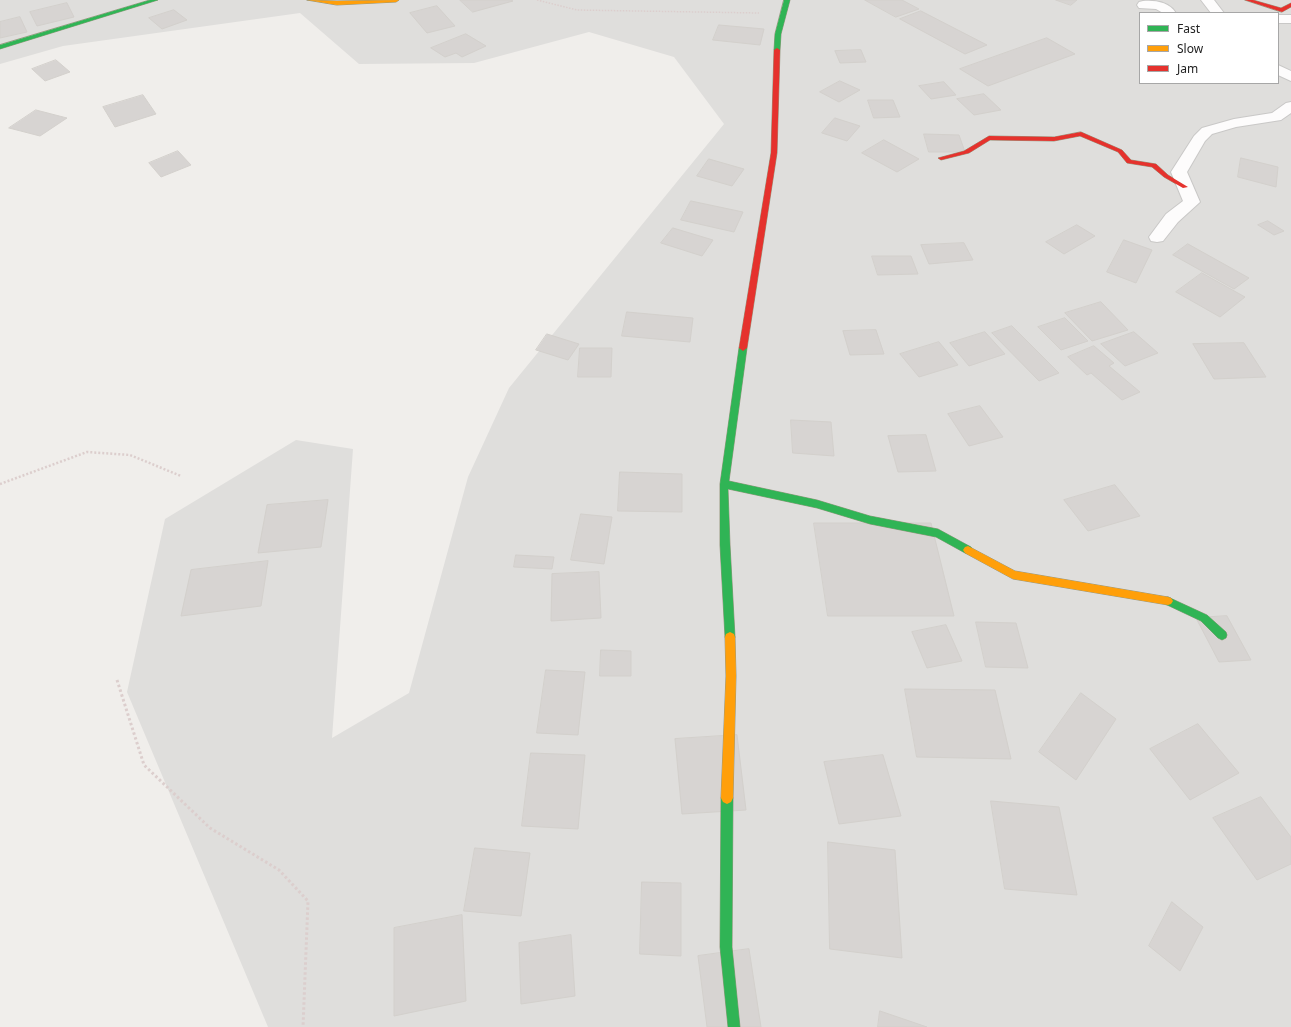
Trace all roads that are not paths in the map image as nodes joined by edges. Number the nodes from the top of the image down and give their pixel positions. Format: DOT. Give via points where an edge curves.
graph roads {
  1 [pos="155,0"];
  2 [pos="310,0"];
  3 [pos="396,0"];
  4 [pos="786,0"];
  5 [pos="1207,0"];
  6 [pos="1248,0"];
  7 [pos="1143,5"];
  8 [pos="1291,5"];
  9 [pos="1169,12"];
  10 [pos="1217,12"];
  11 [pos="1279,19"];
  12 [pos="1291,19"];
  13 [pos="0,47"];
  14 [pos="1279,70"];
  15 [pos="1291,77"];
  16 [pos="1291,106"];
  17 [pos="941,158"];
  18 [pos="1185,187"];
  19 [pos="1157,237"];
  20 [pos="724,484"];
  21 [pos="1222,635"];
  22 [pos="734,1027"];
  1 -- 13 [label="street"];
  2 -- 3 [label="street" via="337,4"];
  4 -- 20 [label="street" via="778,34 774,153"];
  5 -- 10 [label="street"];
  6 -- 8 [label="street" via="1282,10"];
  7 -- 9 [label="street" via="1153,4"];
  11 -- 12 [label="street"];
  14 -- 15 [label="street"];
  16 -- 18 [label="street" via="1276,117 1234,123 1208,131 1199,139 1179,172"];
  17 -- 18 [label="street" via="965,154 978,148 989,138 1054,139 1081,134 1120,151 1128,162 1154,165 1166,176"];
  18 -- 19 [label="street" via="1192,202 1172,218"];
  20 -- 21 [label="street" via="817,504 870,520 938,533 1013,575 1171,602 1204,618"];
  20 -- 22 [label="street" via="731,676 726,948"];
}
